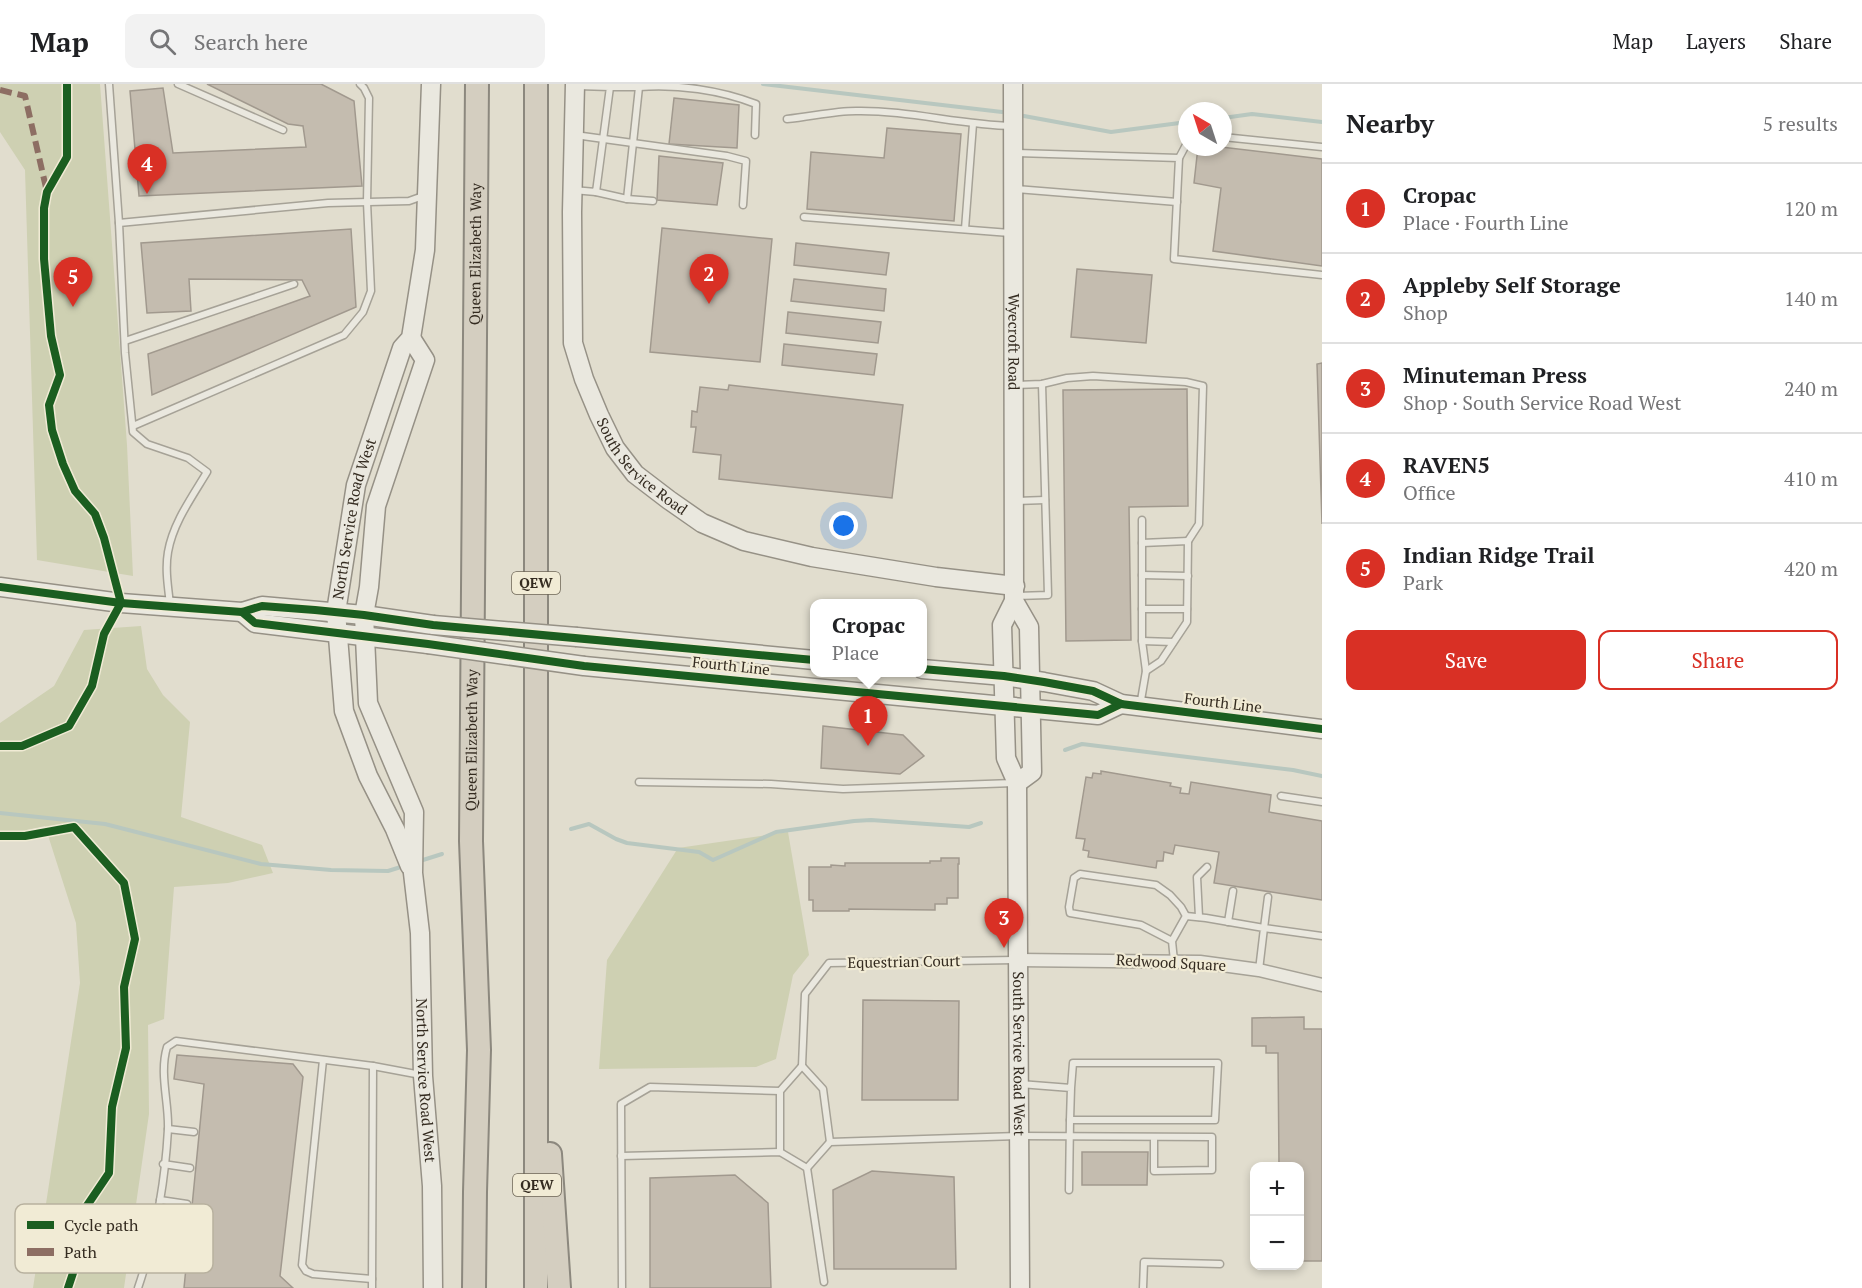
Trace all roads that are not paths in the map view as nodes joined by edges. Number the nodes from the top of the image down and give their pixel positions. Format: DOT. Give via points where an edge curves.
graph roads {
  1 [pos="109,84"];
  2 [pos="178,84"];
  3 [pos="360,84"];
  4 [pos="431,84"];
  5 [pos="477,84"];
  6 [pos="536,84"];
  7 [pos="1013,84"];
  8 [pos="575,85"];
  9 [pos="610,87"];
  10 [pos="639,87"];
  11 [pos="787,119"];
  12 [pos="973,124"];
  13 [pos="1013,126"];
  14 [pos="283,130"];
  15 [pos="574,135"];
  16 [pos="755,135"];
  17 [pos="1232,138"];
  18 [pos="602,139"];
  19 [pos="633,142"];
  20 [pos="1322,147"];
  21 [pos="1013,153"];
  22 [pos="1179,158"];
  23 [pos="1014,189"];
  24 [pos="573,190"];
  25 [pos="596,192"];
  26 [pos="427,194"];
  27 [pos="627,199"];
  28 [pos="653,201"];
  29 [pos="367,202"];
  30 [pos="1177,202"];
  31 [pos="743,205"];
  32 [pos="804,217"];
  33 [pos="119,223"];
  34 [pos="965,229"];
  35 [pos="1014,233"];
  36 [pos="1322,275"];
  37 [pos="294,284"];
  38 [pos="411,338"];
  39 [pos="125,341"];
  40 [pos="1042,384"];
  41 [pos="1014,385"];
  42 [pos="133,426"];
  43 [pos="1045,500"];
  44 [pos="1014,501"];
  45 [pos="1142,520"];
  46 [pos="1188,541"];
  47 [pos="1142,543"];
  48 [pos="1142,575"];
  49 [pos="1188,576"];
  50 [pos="0,587"];
  51 [pos="1015,595"];
  52 [pos="170,607"];
  53 [pos="1142,609"];
  54 [pos="1187,609"];
  55 [pos="242,612"];
  56 [pos="336,612"];
  57 [pos="364,615"];
  58 [pos="338,633"];
  59 [pos="365,636"];
  60 [pos="1142,641"];
  61 [pos="1173,642"];
  62 [pos="810,660"];
  63 [pos="927,669"];
  64 [pos="1146,672"];
  65 [pos="1004,676"];
  66 [pos="1029,680"];
  67 [pos="1121,704"];
  68 [pos="1005,706"];
  69 [pos="1140,706"];
  70 [pos="1031,709"];
  71 [pos="1322,729"];
  72 [pos="639,782"];
  73 [pos="1017,783"];
  74 [pos="1281,796"];
  75 [pos="1322,802"];
  76 [pos="1207,867"];
  77 [pos="413,873"];
  78 [pos="1233,891"];
  79 [pos="1268,897"];
  80 [pos="1186,916"];
  81 [pos="1199,917"];
  82 [pos="1228,922"];
  83 [pos="1264,928"];
  84 [pos="1322,936"];
  85 [pos="1172,941"];
  86 [pos="1018,960"];
  87 [pos="1174,962"];
  88 [pos="1259,970"];
  89 [pos="1322,985"];
  90 [pos="323,1060"];
  91 [pos="373,1066"];
  92 [pos="802,1066"];
  93 [pos="423,1076"];
  94 [pos="537,1082"];
  95 [pos="1019,1084"];
  96 [pos="1071,1088"];
  97 [pos="780,1091"];
  98 [pos="1070,1120"];
  99 [pos="168,1129"];
  100 [pos="194,1132"];
  101 [pos="1019,1136"];
  102 [pos="1068,1137"];
  103 [pos="1154,1138"];
  104 [pos="830,1142"];
  105 [pos="780,1152"];
  106 [pos="621,1156"];
  107 [pos="163,1164"];
  108 [pos="190,1168"];
  109 [pos="807,1168"];
  110 [pos="1069,1190"];
  111 [pos="475,1192"];
  112 [pos="160,1200"];
  113 [pos="159,1204"];
  114 [pos="187,1204"];
  115 [pos="1220,1264"];
  116 [pos="143,1273"];
  117 [pos="372,1279"];
  118 [pos="824,1282"];
  119 [pos="138,1288"];
  120 [pos="372,1288"];
  121 [pos="433,1288"];
  122 [pos="467,1288"];
  123 [pos="474,1288"];
  124 [pos="536,1288"];
  125 [pos="559,1288"];
  126 [pos="622,1288"];
  127 [pos="1020,1288"];
  128 [pos="1143,1288"];
  1 -- 33 [label="lane"];
  2 -- 14 [label="lane"];
  3 -- 29 [label="lane" via="369,98"];
  4 -- 26 [label="street, North Service Road West"];
  5 -- 111 [label="highway, Queen Elizabeth Way" via="471,829 479,1050"];
  6 -- 94 [label="highway, QEW"];
  7 -- 13 [label="street, Wyecroft Road"];
  8 -- 9 [label="lane"];
  8 -- 15 [label="street, South Service Road"];
  9 -- 10 [label="lane"];
  9 -- 18 [label="lane"];
  10 -- 16 [label="lane" via="659,84 730,93 756,104"];
  10 -- 19 [label="lane"];
  11 -- 12 [label="lane" via="856,111"];
  12 -- 13 [label="lane"];
  12 -- 34 [label="lane"];
  13 -- 21 [label="street, Wyecroft Road"];
  15 -- 18 [label="lane"];
  15 -- 24 [label="street, South Service Road"];
  17 -- 20 [label="lane"];
  18 -- 19 [label="lane"];
  18 -- 25 [label="lane"];
  19 -- 27 [label="lane"];
  19 -- 31 [label="lane" via="746,161"];
  21 -- 22 [label="lane"];
  21 -- 23 [label="street, Wyecroft Road"];
  22 -- 30 [label="lane"];
  23 -- 30 [label="lane"];
  23 -- 35 [label="street, Wyecroft Road"];
  24 -- 25 [label="lane"];
  24 -- 51 [label="street, South Service Road" via="573,343 599,415 615,448 635,474 702,523 744,541"];
  25 -- 27 [label="lane"];
  26 -- 29 [label="lane" via="409,201"];
  26 -- 38 [label="street, North Service Road West" via="425,250"];
  27 -- 28 [label="lane"];
  29 -- 33 [label="lane"];
  29 -- 42 [label="lane" via="371,291 363,312 344,335"];
  30 -- 36 [label="lane" via="1174,259"];
  32 -- 34 [label="lane"];
  33 -- 39 [label="lane"];
  34 -- 35 [label="lane"];
  35 -- 41 [label="street, Wyecroft Road"];
  37 -- 39 [label="lane"];
  38 -- 56 [label="street, North Service Road West" via="402,348 356,485"];
  38 -- 57 [label="street, North Service Road West" via="425,360 376,506"];
  39 -- 42 [label="lane"];
  40 -- 41 [label="lane"];
  40 -- 43 [label="lane"];
  40 -- 46 [label="lane" via="1093,376 1203,386 1199,524"];
  41 -- 44 [label="street, Wyecroft Road"];
  42 -- 52 [label="lane" via="133,432 147,444 188,458 207,472 178,522 168,551"];
  43 -- 44 [label="lane"];
  43 -- 51 [label="lane" via="1048,595"];
  44 -- 51 [label="street, Wyecroft Road"];
  45 -- 47 [label="lane"];
  46 -- 47 [label="lane"];
  46 -- 49 [label="lane"];
  47 -- 48 [label="lane"];
  48 -- 49 [label="lane"];
  48 -- 53 [label="lane"];
  49 -- 54 [label="lane"];
  50 -- 52 [label="street"];
  51 -- 65 [label="street, Wyecroft Road" via="1002,625"];
  51 -- 66 [label="street, Wyecroft Road" via="1029,627"];
  52 -- 55 [label="street"];
  53 -- 54 [label="lane"];
  53 -- 60 [label="lane"];
  54 -- 61 [label="lane" via="1187,622"];
  55 -- 56 [label="street, Fourth Line" via="262,606"];
  55 -- 58 [label="street, Fourth Line" via="255,623"];
  56 -- 57 [label="street, Fourth Line"];
  56 -- 58 [label="street, North Service Road West"];
  57 -- 59 [label="street, North Service Road West"];
  57 -- 62 [label="street, Fourth Line, bridge" via="433,625"];
  58 -- 59 [label="street, Fourth Line"];
  58 -- 77 [label="street, North Service Road West" via="344,711 368,776"];
  59 -- 68 [label="street, Fourth Line, bridge" via="584,666"];
  59 -- 77 [label="street, North Service Road West" via="368,703 414,812"];
  60 -- 61 [label="lane"];
  60 -- 64 [label="lane"];
  61 -- 64 [label="lane" via="1161,660"];
  63 -- 65 [label="street, Fourth Line"];
  64 -- 69 [label="lane"];
  65 -- 66 [label="street, Fourth Line"];
  65 -- 68 [label="street, Wyecroft Road"];
  66 -- 67 [label="street, Fourth Line" via="1093,691"];
  66 -- 70 [label="street, Wyecroft Road"];
  67 -- 69 [label="street, Fourth Line"];
  67 -- 70 [label="street, Fourth Line" via="1098,715"];
  68 -- 70 [label="street, Fourth Line"];
  68 -- 73 [label="street, South Service Road West" via="1006,758"];
  69 -- 71 [label="street, Fourth Line"];
  70 -- 73 [label="street" via="1032,772"];
  72 -- 73 [label="lane" via="843,789"];
  73 -- 86 [label="street, South Service Road West"];
  74 -- 75 [label="lane"];
  76 -- 81 [label="lane" via="1197,877"];
  77 -- 93 [label="street, North Service Road West" via="420,933"];
  78 -- 82 [label="lane"];
  79 -- 83 [label="lane"];
  80 -- 81 [label="lane"];
  80 -- 85 [label="lane"];
  80 -- 85 [label="lane" via="1170,895 1156,885 1080,874 1074,878 1070,913 1141,925"];
  81 -- 82 [label="lane"];
  82 -- 83 [label="lane"];
  83 -- 84 [label="lane"];
  83 -- 88 [label="lane"];
  85 -- 87 [label="lane"];
  86 -- 87 [label="street, Redwood Square"];
  86 -- 92 [label="lane, Equestrian Court" via="829,963 805,994"];
  86 -- 95 [label="street, South Service Road West"];
  87 -- 88 [label="street, Redwood Square"];
  88 -- 89 [label="street, Redwood Square"];
  90 -- 91 [label="lane"];
  90 -- 99 [label="lane" via="171,1043 163,1073"];
  90 -- 117 [label="lane" via="302,1265 312,1274"];
  91 -- 93 [label="lane"];
  91 -- 117 [label="lane"];
  92 -- 97 [label="lane"];
  92 -- 104 [label="lane" via="823,1089"];
  93 -- 121 [label="street, North Service Road West" via="432,1186"];
  94 -- 124 [label="highway, QEW"];
  94 -- 125 [label="highway" via="549,1135"];
  95 -- 96 [label="lane"];
  95 -- 101 [label="street, South Service Road West"];
  96 -- 98 [label="lane"];
  96 -- 98 [label="lane" via="1073,1063 1218,1063 1215,1120"];
  97 -- 105 [label="lane"];
  97 -- 106 [label="lane" via="650,1088 621,1104"];
  98 -- 102 [label="lane"];
  99 -- 100 [label="lane"];
  99 -- 107 [label="lane"];
  101 -- 102 [label="lane"];
  101 -- 104 [label="lane"];
  101 -- 127 [label="street, South Service Road West"];
  102 -- 103 [label="lane"];
  102 -- 110 [label="lane"];
  103 -- 103 [label="lane" via="1154,1171 1212,1170 1212,1137"];
  104 -- 109 [label="lane"];
  105 -- 106 [label="lane"];
  105 -- 109 [label="lane"];
  106 -- 126 [label="lane"];
  107 -- 108 [label="lane"];
  107 -- 112 [label="lane"];
  109 -- 118 [label="lane"];
  111 -- 122 [label="highway"];
  111 -- 123 [label="highway, Queen Elizabeth Way"];
  112 -- 113 [label="lane"];
  112 -- 114 [label="lane"];
  115 -- 128 [label="lane" via="1144,1262"];
  116 -- 119 [label="lane"];
  117 -- 120 [label="lane"];
}
